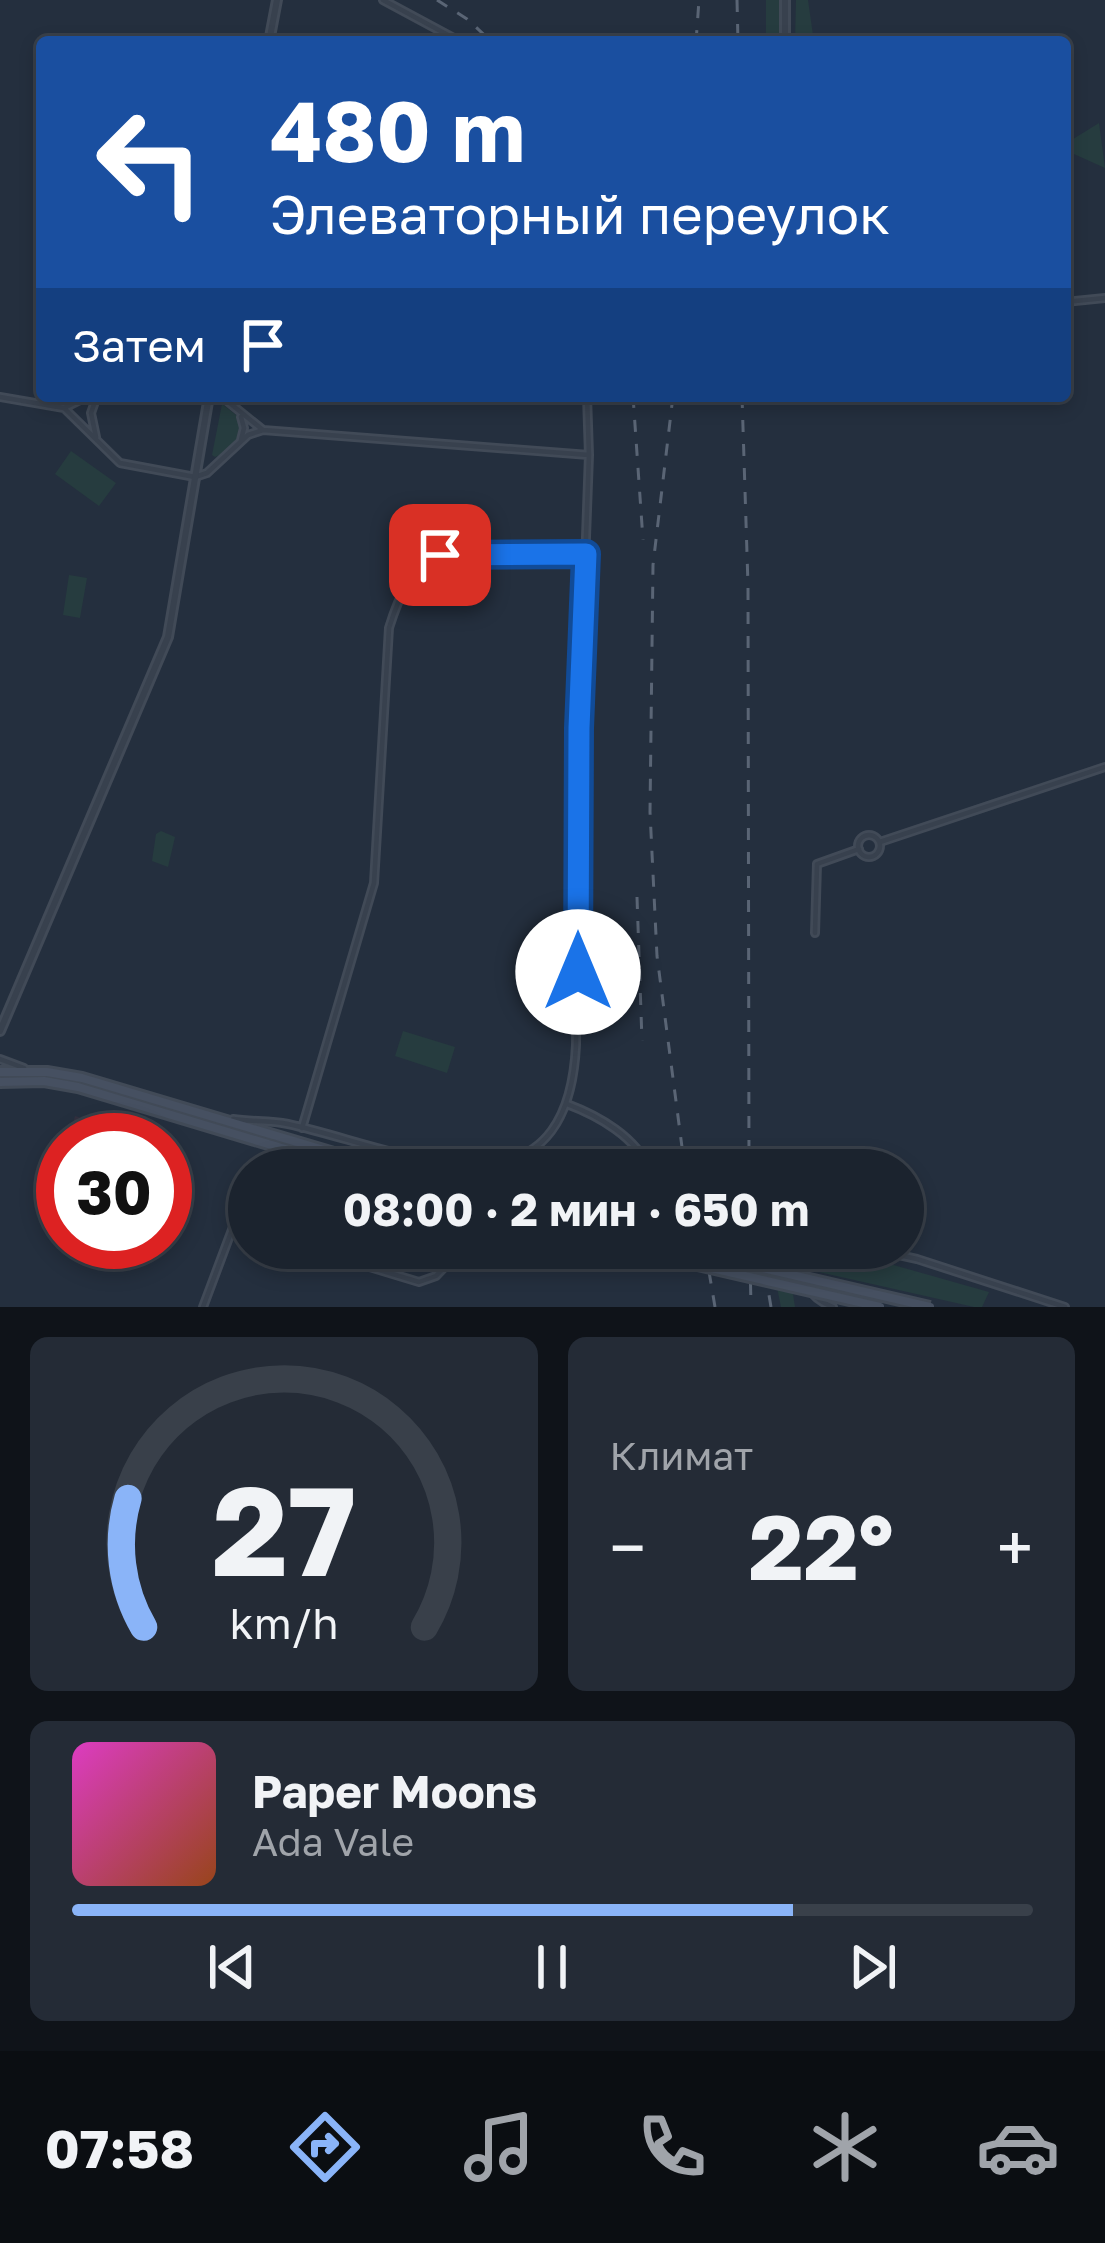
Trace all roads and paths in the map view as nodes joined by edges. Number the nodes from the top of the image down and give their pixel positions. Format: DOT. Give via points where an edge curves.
graph roads {
  1 [pos="277,0"];
  2 [pos="383,0"];
  3 [pos="785,0"];
  4 [pos="270,36"];
  5 [pos="450,36"];
  6 [pos="785,36"];
  7 [pos="1105,298"];
  8 [pos="1071,301"];
  9 [pos="0,397"];
  10 [pos="76,402"];
  11 [pos="95,402"];
  12 [pos="208,402"];
  13 [pos="228,402"];
  14 [pos="587,402"];
  15 [pos="64,408"];
  16 [pos="238,410"];
  17 [pos="262,430"];
  18 [pos="98,442"];
  19 [pos="238,445"];
  20 [pos="590,455"];
  21 [pos="195,477"];
  22 [pos="586,554"];
  23 [pos="1105,766"];
  24 [pos="880,842"];
  25 [pos="859,849"];
  26 [pos="815,933"];
  27 [pos="4,1008"];
  28 [pos="0,1031"];
  29 [pos="0,1059"];
  30 [pos="41,1071"];
  31 [pos="0,1072"];
  32 [pos="0,1082"];
  33 [pos="567,1104"];
  34 [pos="214,1117"];
  35 [pos="302,1128"];
  36 [pos="266,1143"];
  37 [pos="275,1149"];
  38 [pos="285,1149"];
  39 [pos="321,1149"];
  40 [pos="638,1149"];
  41 [pos="228,1240"];
  42 [pos="924,1261"];
  43 [pos="376,1269"];
  44 [pos="444,1269"];
  45 [pos="715,1269"];
  46 [pos="766,1269"];
  47 [pos="805,1269"];
  48 [pos="203,1307"];
  49 [pos="833,1307"];
  50 [pos="880,1307"];
  51 [pos="930,1307"];
  52 [pos="1069,1307"];
  1 -- 4 [label="street"];
  2 -- 5 [label="street"];
  3 -- 6 [label="street"];
  7 -- 8 [label="street"];
  9 -- 15 [label="street"];
  10 -- 15 [label="street"];
  11 -- 18 [label="street"];
  12 -- 21 [label="street"];
  13 -- 16 [label="street"];
  14 -- 20 [label="street"];
  15 -- 18 [label="street"];
  16 -- 17 [label="street"];
  16 -- 19 [label="street"];
  17 -- 19 [label="street"];
  17 -- 20 [label="street"];
  18 -- 21 [label="street" via="120,463"];
  19 -- 21 [label="street"];
  20 -- 22 [label="street"];
  21 -- 27 [label="street" via="172,624 154,676"];
  22 -- 33 [label="street"];
  22 -- 35 [label="street" via="440,555 422,564 399,596 389,628 374,883"];
  23 -- 24 [label="street"];
  24 -- 25 [label="street" via="866,836"];
  24 -- 25 [label="street" via="873,856"];
  25 -- 26 [label="street" via="817,864"];
  27 -- 28 [label="street"];
  29 -- 30 [label="street"];
  30 -- 31 [label="main road"];
  30 -- 34 [label="main road"];
  32 -- 36 [label="main road" via="77,1087"];
  33 -- 35 [label="street" via="549,1136 504,1159 462,1166"];
  33 -- 40 [label="street"];
  34 -- 35 [label="street"];
  34 -- 39 [label="main road"];
  36 -- 37 [label="street"];
  36 -- 38 [label="main road"];
  41 -- 48 [label="street"];
  42 -- 52 [label="street"];
  43 -- 44 [label="street" via="419,1282"];
  45 -- 50 [label="main road, bridge"];
  46 -- 51 [label="main road, bridge"];
  47 -- 49 [label="street" via="814,1297"];
}
